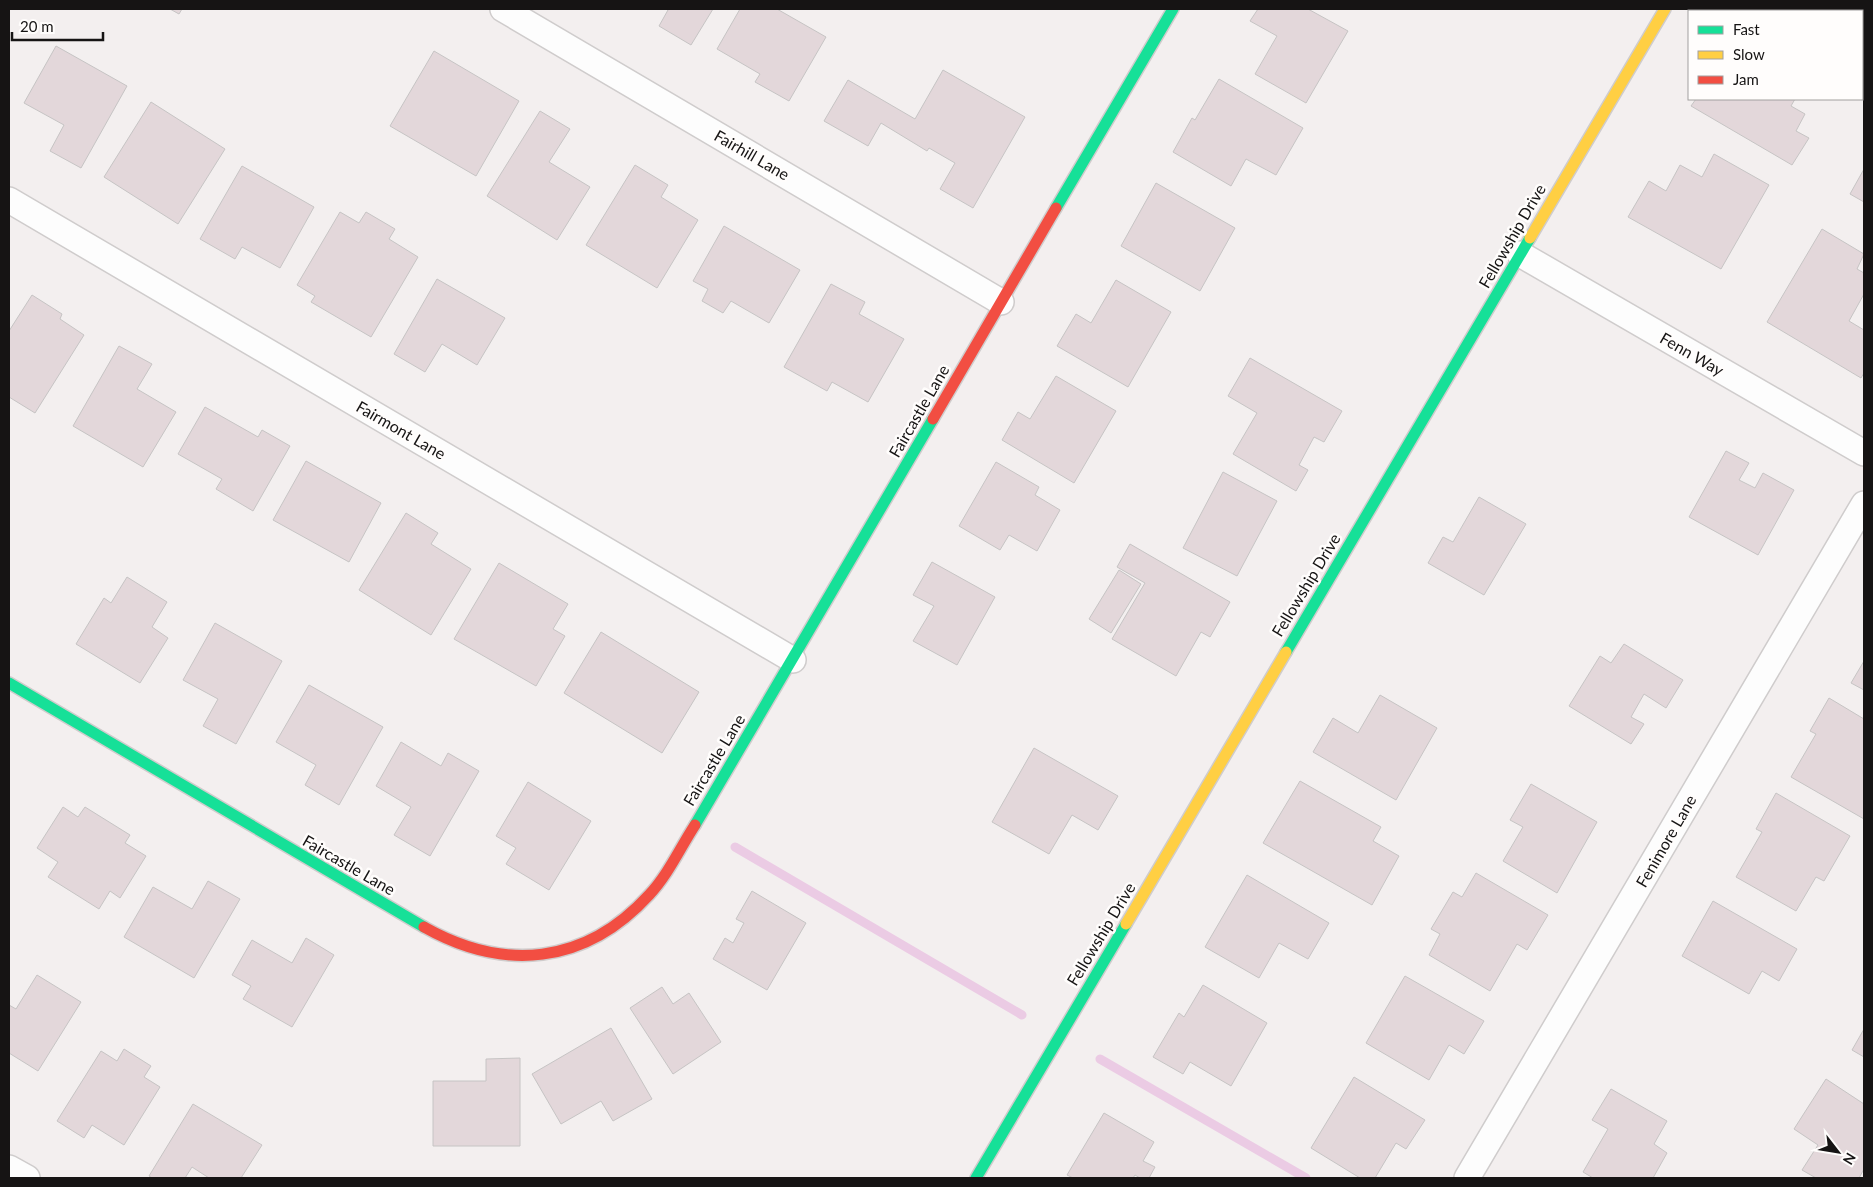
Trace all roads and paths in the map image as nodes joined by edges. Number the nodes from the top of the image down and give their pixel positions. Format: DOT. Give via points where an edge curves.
graph roads {
  1 [pos="503,9"];
  2 [pos="1173,9"];
  3 [pos="1664,9"];
  4 [pos="9,200"];
  5 [pos="1520,254"];
  6 [pos="1001,302"];
  7 [pos="1864,453"];
  8 [pos="1864,504"];
  9 [pos="793,660"];
  10 [pos="9,683"];
  11 [pos="9,1168"];
  12 [pos="27,1178"];
  13 [pos="976,1178"];
  14 [pos="1467,1178"];
  1 -- 6 [label="street, Fairhill Lane"];
  2 -- 6 [label="street, Faircastle Lane"];
  3 -- 5 [label="street, Fellowship Drive"];
  4 -- 9 [label="street, Fairmont Lane"];
  5 -- 7 [label="street, Fenn Way"];
  5 -- 13 [label="street, Fellowship Drive"];
  6 -- 9 [label="street, Faircastle Lane"];
  8 -- 14 [label="street, Fenimore Lane"];
  9 -- 10 [label="street, Faircastle Lane" via="655,891 620,924 583,944 562,951 517,956 478,950 428,929"];
  11 -- 12 [label="street"];
}
